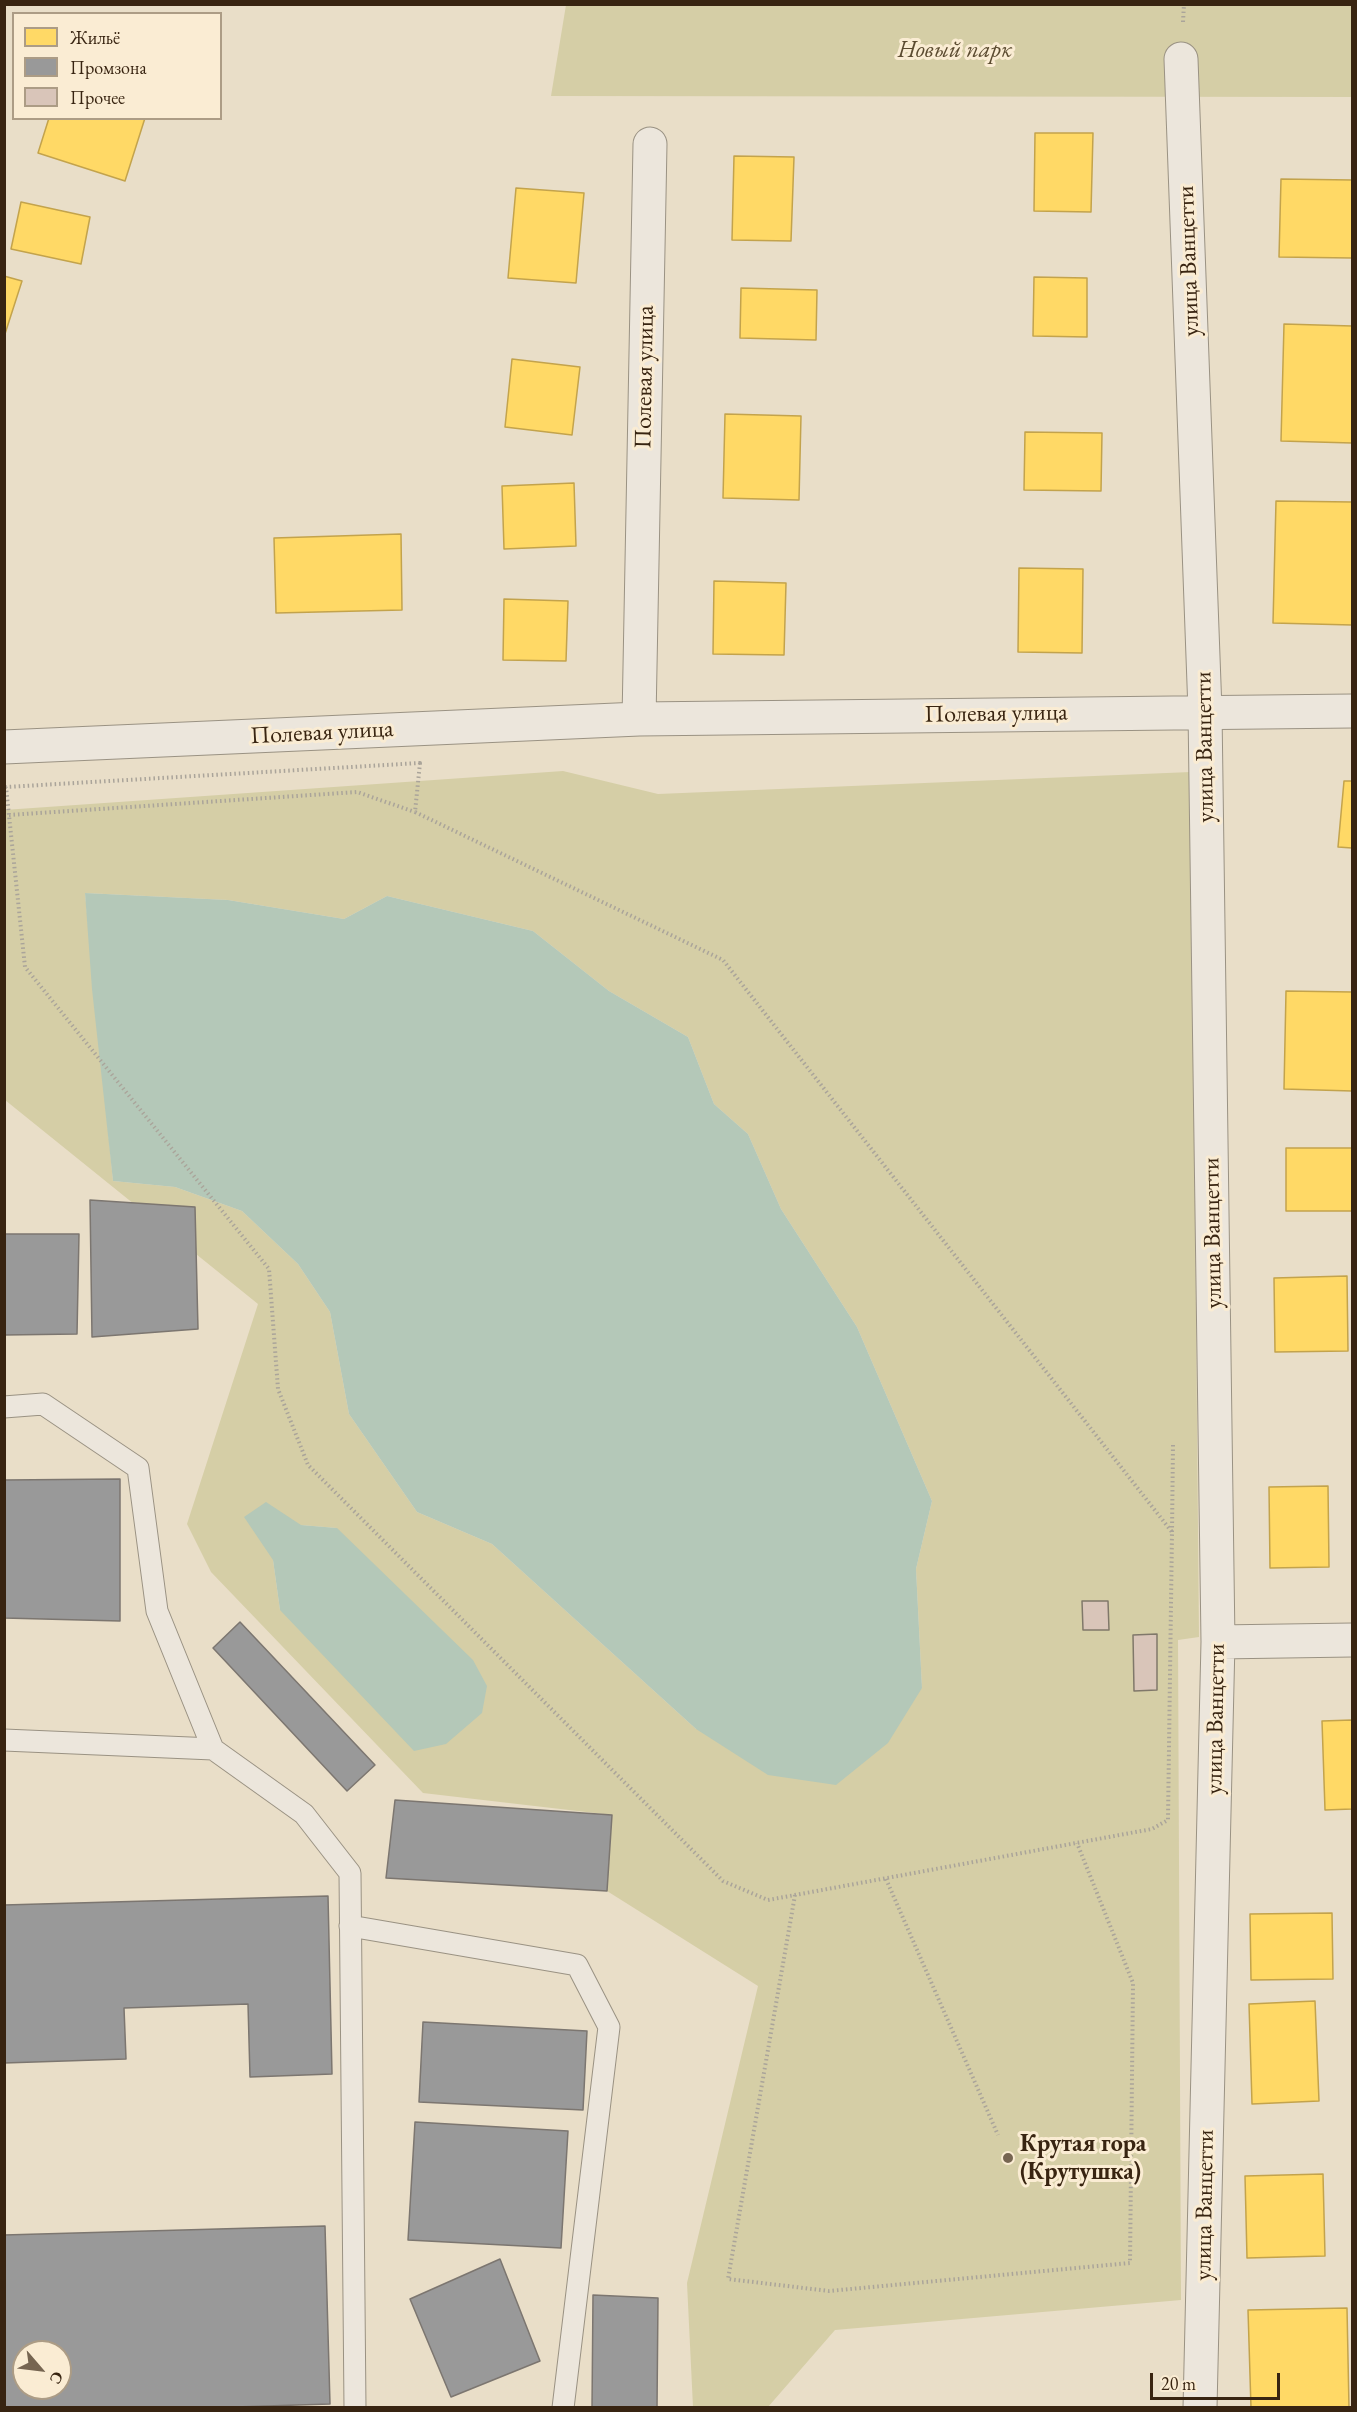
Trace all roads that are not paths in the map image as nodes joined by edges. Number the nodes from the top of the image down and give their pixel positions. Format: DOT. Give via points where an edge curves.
graph roads {
  1 [pos="1181,59"];
  2 [pos="650,144"];
  3 [pos="1205,711"];
  4 [pos="1353,711"];
  5 [pos="639,719"];
  6 [pos="4,747"];
  7 [pos="4,1407"];
  8 [pos="1353,1640"];
  9 [pos="1218,1642"];
  10 [pos="4,1740"];
  11 [pos="213,1749"];
  12 [pos="350,1926"];
  13 [pos="355,2408"];
  14 [pos="563,2408"];
  15 [pos="1200,2408"];
  1 -- 3 [label="street, улица Ванцетти"];
  2 -- 5 [label="street, Полевая улица"];
  3 -- 4 [label="street, Полевая улица"];
  3 -- 5 [label="street, Полевая улица"];
  3 -- 9 [label="street, улица Ванцетти"];
  5 -- 6 [label="street, Полевая улица"];
  7 -- 11 [label="lane" via="43,1404 138,1468 157,1611"];
  8 -- 9 [label="street"];
  9 -- 15 [label="street, улица Ванцетти"];
  10 -- 11 [label="lane"];
  11 -- 12 [label="lane" via="304,1814 350,1873"];
  12 -- 13 [label="lane"];
  12 -- 14 [label="lane" via="577,1965 609,2026"];
}
